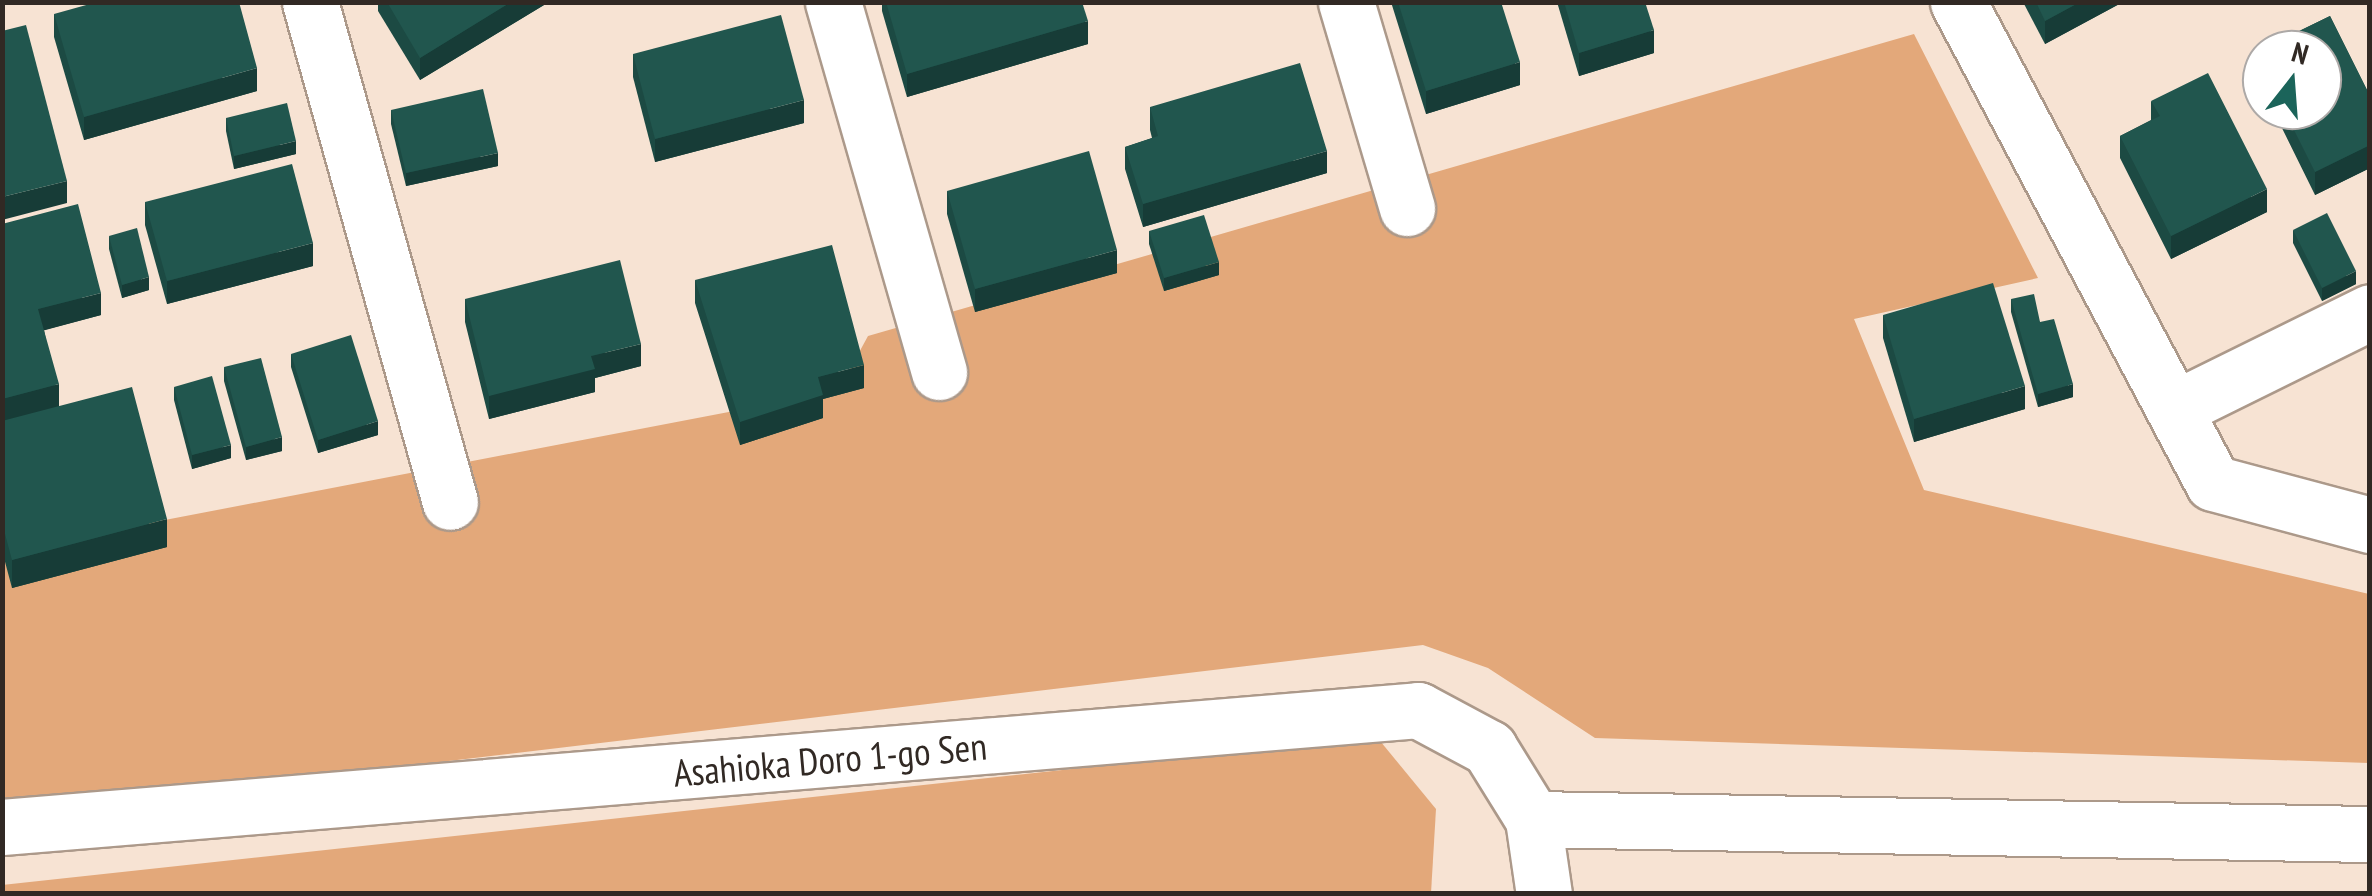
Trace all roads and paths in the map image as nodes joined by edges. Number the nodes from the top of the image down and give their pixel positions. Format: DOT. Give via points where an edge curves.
graph roads {
  1 [pos="310,2"];
  2 [pos="832,2"];
  3 [pos="1346,2"];
  4 [pos="1958,2"];
  5 [pos="1408,208"];
  6 [pos="2370,312"];
  7 [pos="939,372"];
  8 [pos="2176,408"];
  9 [pos="450,502"];
  10 [pos="2370,525"];
  11 [pos="1533,820"];
  12 [pos="2,827"];
  13 [pos="2370,834"];
  14 [pos="1544,894"];
  1 -- 9 [label="street"];
  2 -- 7 [label="street"];
  3 -- 5 [label="street"];
  4 -- 8 [label="street"];
  6 -- 8 [label="street"];
  8 -- 10 [label="street" via="2213,483"];
  11 -- 12 [label="street, Asahioka Doro 1-go Sen" via="1489,748 1418,710"];
  11 -- 13 [label="street"];
  11 -- 14 [label="street, Asahioka Doro 1-go Sen"];
}
